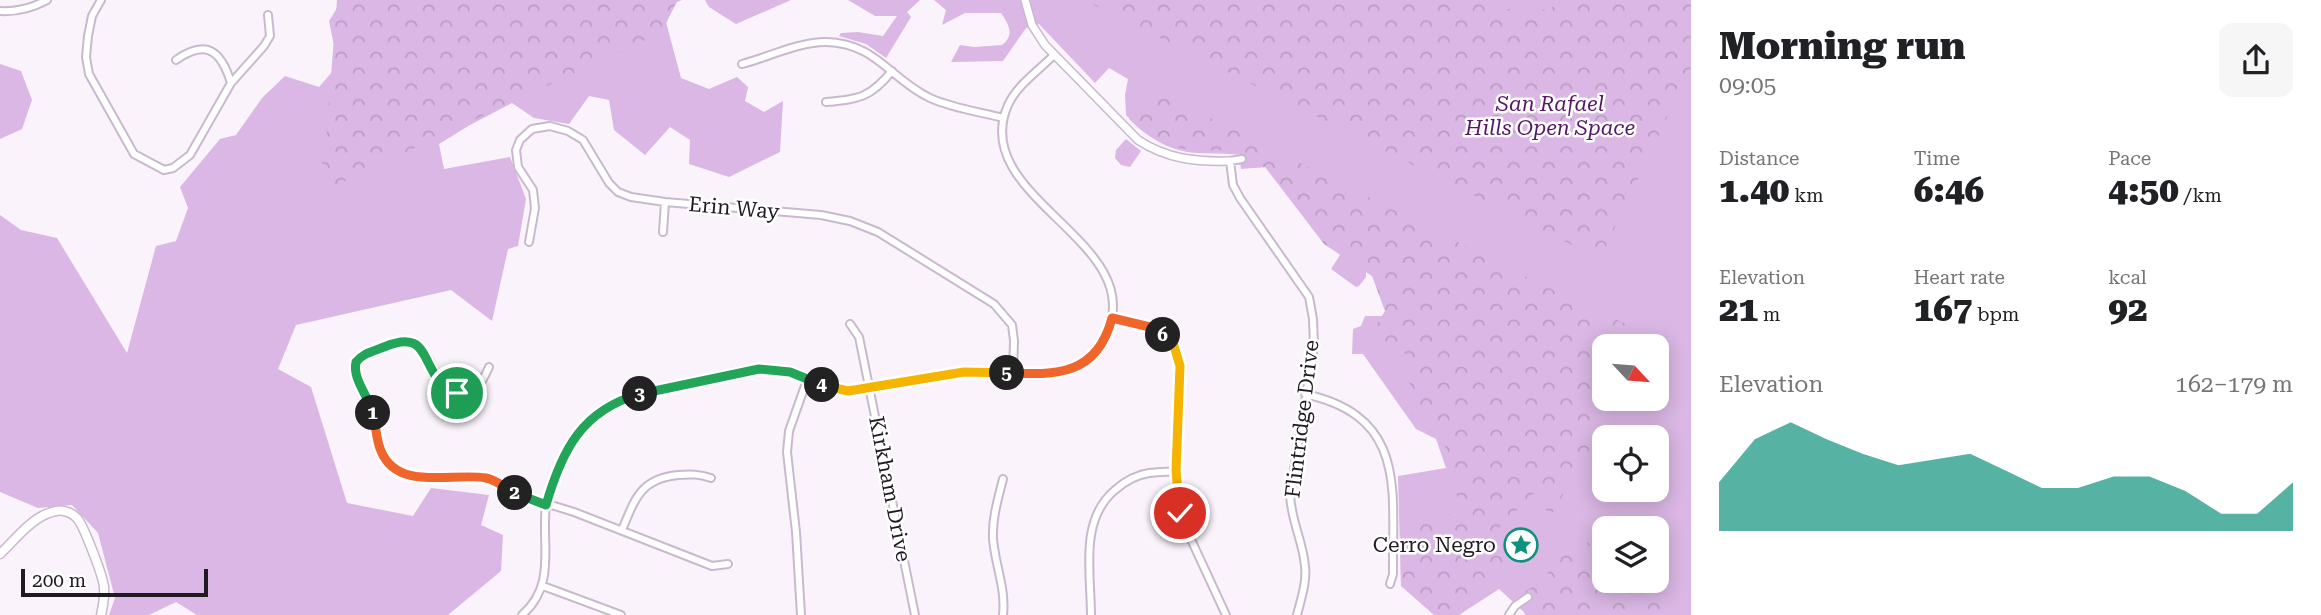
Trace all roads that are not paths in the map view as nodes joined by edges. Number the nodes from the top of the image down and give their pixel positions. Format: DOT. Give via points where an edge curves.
graph roads {
  1 [pos="47,0"];
  2 [pos="101,0"];
  3 [pos="1025,0"];
  4 [pos="0,11"];
  5 [pos="268,15"];
  6 [pos="1054,55"];
  7 [pos="177,60"];
  8 [pos="742,64"];
  9 [pos="892,71"];
  10 [pos="232,83"];
  11 [pos="826,102"];
  12 [pos="1003,118"];
  13 [pos="1242,159"];
  14 [pos="1230,161"];
  15 [pos="666,202"];
  16 [pos="663,232"];
  17 [pos="529,242"];
  18 [pos="1112,318"];
  19 [pos="850,324"];
  20 [pos="489,368"];
  21 [pos="1013,373"];
  22 [pos="807,380"];
  23 [pos="870,388"];
  24 [pos="1305,394"];
  25 [pos="1176,471"];
  26 [pos="711,478"];
  27 [pos="1003,479"];
  28 [pos="546,505"];
  29 [pos="622,530"];
  30 [pos="0,554"];
  31 [pos="728,564"];
  32 [pos="1391,584"];
  33 [pos="543,586"];
  34 [pos="1528,597"];
  35 [pos="101,615"];
  36 [pos="522,615"];
  37 [pos="621,615"];
  38 [pos="801,615"];
  39 [pos="915,615"];
  40 [pos="1003,615"];
  41 [pos="1091,615"];
  42 [pos="1226,615"];
  43 [pos="1297,615"];
  44 [pos="1509,615"];
  1 -- 4 [label="street" via="20,10"];
  2 -- 10 [label="street" via="88,36 89,75 134,154 164,170 173,168 190,155"];
  3 -- 6 [label="street" via="1032,25"];
  5 -- 10 [label="street" via="270,36"];
  6 -- 12 [label="street" via="1018,89"];
  6 -- 14 [label="street" via="1146,145 1187,160"];
  7 -- 10 [label="street" via="193,50 209,49 222,59"];
  8 -- 9 [label="street" via="825,42 872,54"];
  9 -- 11 [label="street" via="879,87 860,98"];
  9 -- 12 [label="street" via="934,100"];
  12 -- 18 [label="street" via="1002,142 1009,163 1102,269 1112,293"];
  13 -- 14 [label="street"];
  14 -- 24 [label="street, Flintridge Drive" via="1240,198 1309,297 1314,346"];
  15 -- 16 [label="street"];
  15 -- 17 [label="street, Erin Way" via="618,192 583,141 568,131 550,126 532,129 516,150 518,167 533,190"];
  15 -- 21 [label="street, Erin Way" via="821,215 878,232 994,304 1012,325"];
  18 -- 21 [label="street" via="1097,349 1081,364 1061,373"];
  18 -- 25 [label="street" via="1157,330 1176,351 1180,366"];
  19 -- 23 [label="street, Kirkham Drive" via="859,337"];
  20 -- 28 [label="street" via="480,386 457,393 439,380 419,346 398,341 361,356 355,368 372,408 381,452 398,471 410,476 484,478"];
  21 -- 23 [label="street" via="964,372"];
  22 -- 23 [label="street" via="839,390"];
  22 -- 28 [label="street" via="759,369 613,402 591,418 571,443"];
  22 -- 38 [label="street" via="789,431 787,452"];
  23 -- 39 [label="street, Kirkham Drive"];
  24 -- 32 [label="street" via="1334,401 1353,412 1383,448 1391,478"];
  24 -- 43 [label="street, Flintridge Drive" via="1290,495 1306,568"];
  25 -- 41 [label="street" via="1146,473 1124,482 1095,514 1090,534"];
  25 -- 42 [label="street" via="1180,513"];
  26 -- 29 [label="street" via="698,473 652,482 634,500"];
  27 -- 40 [label="street" via="993,531 1004,591"];
  28 -- 29 [label="street"];
  28 -- 33 [label="street"];
  29 -- 31 [label="street" via="712,566"];
  30 -- 35 [label="main road" via="45,514 70,513 80,523 103,579"];
  33 -- 36 [label="street"];
  33 -- 37 [label="street"];
  34 -- 44 [label="street"];
}
